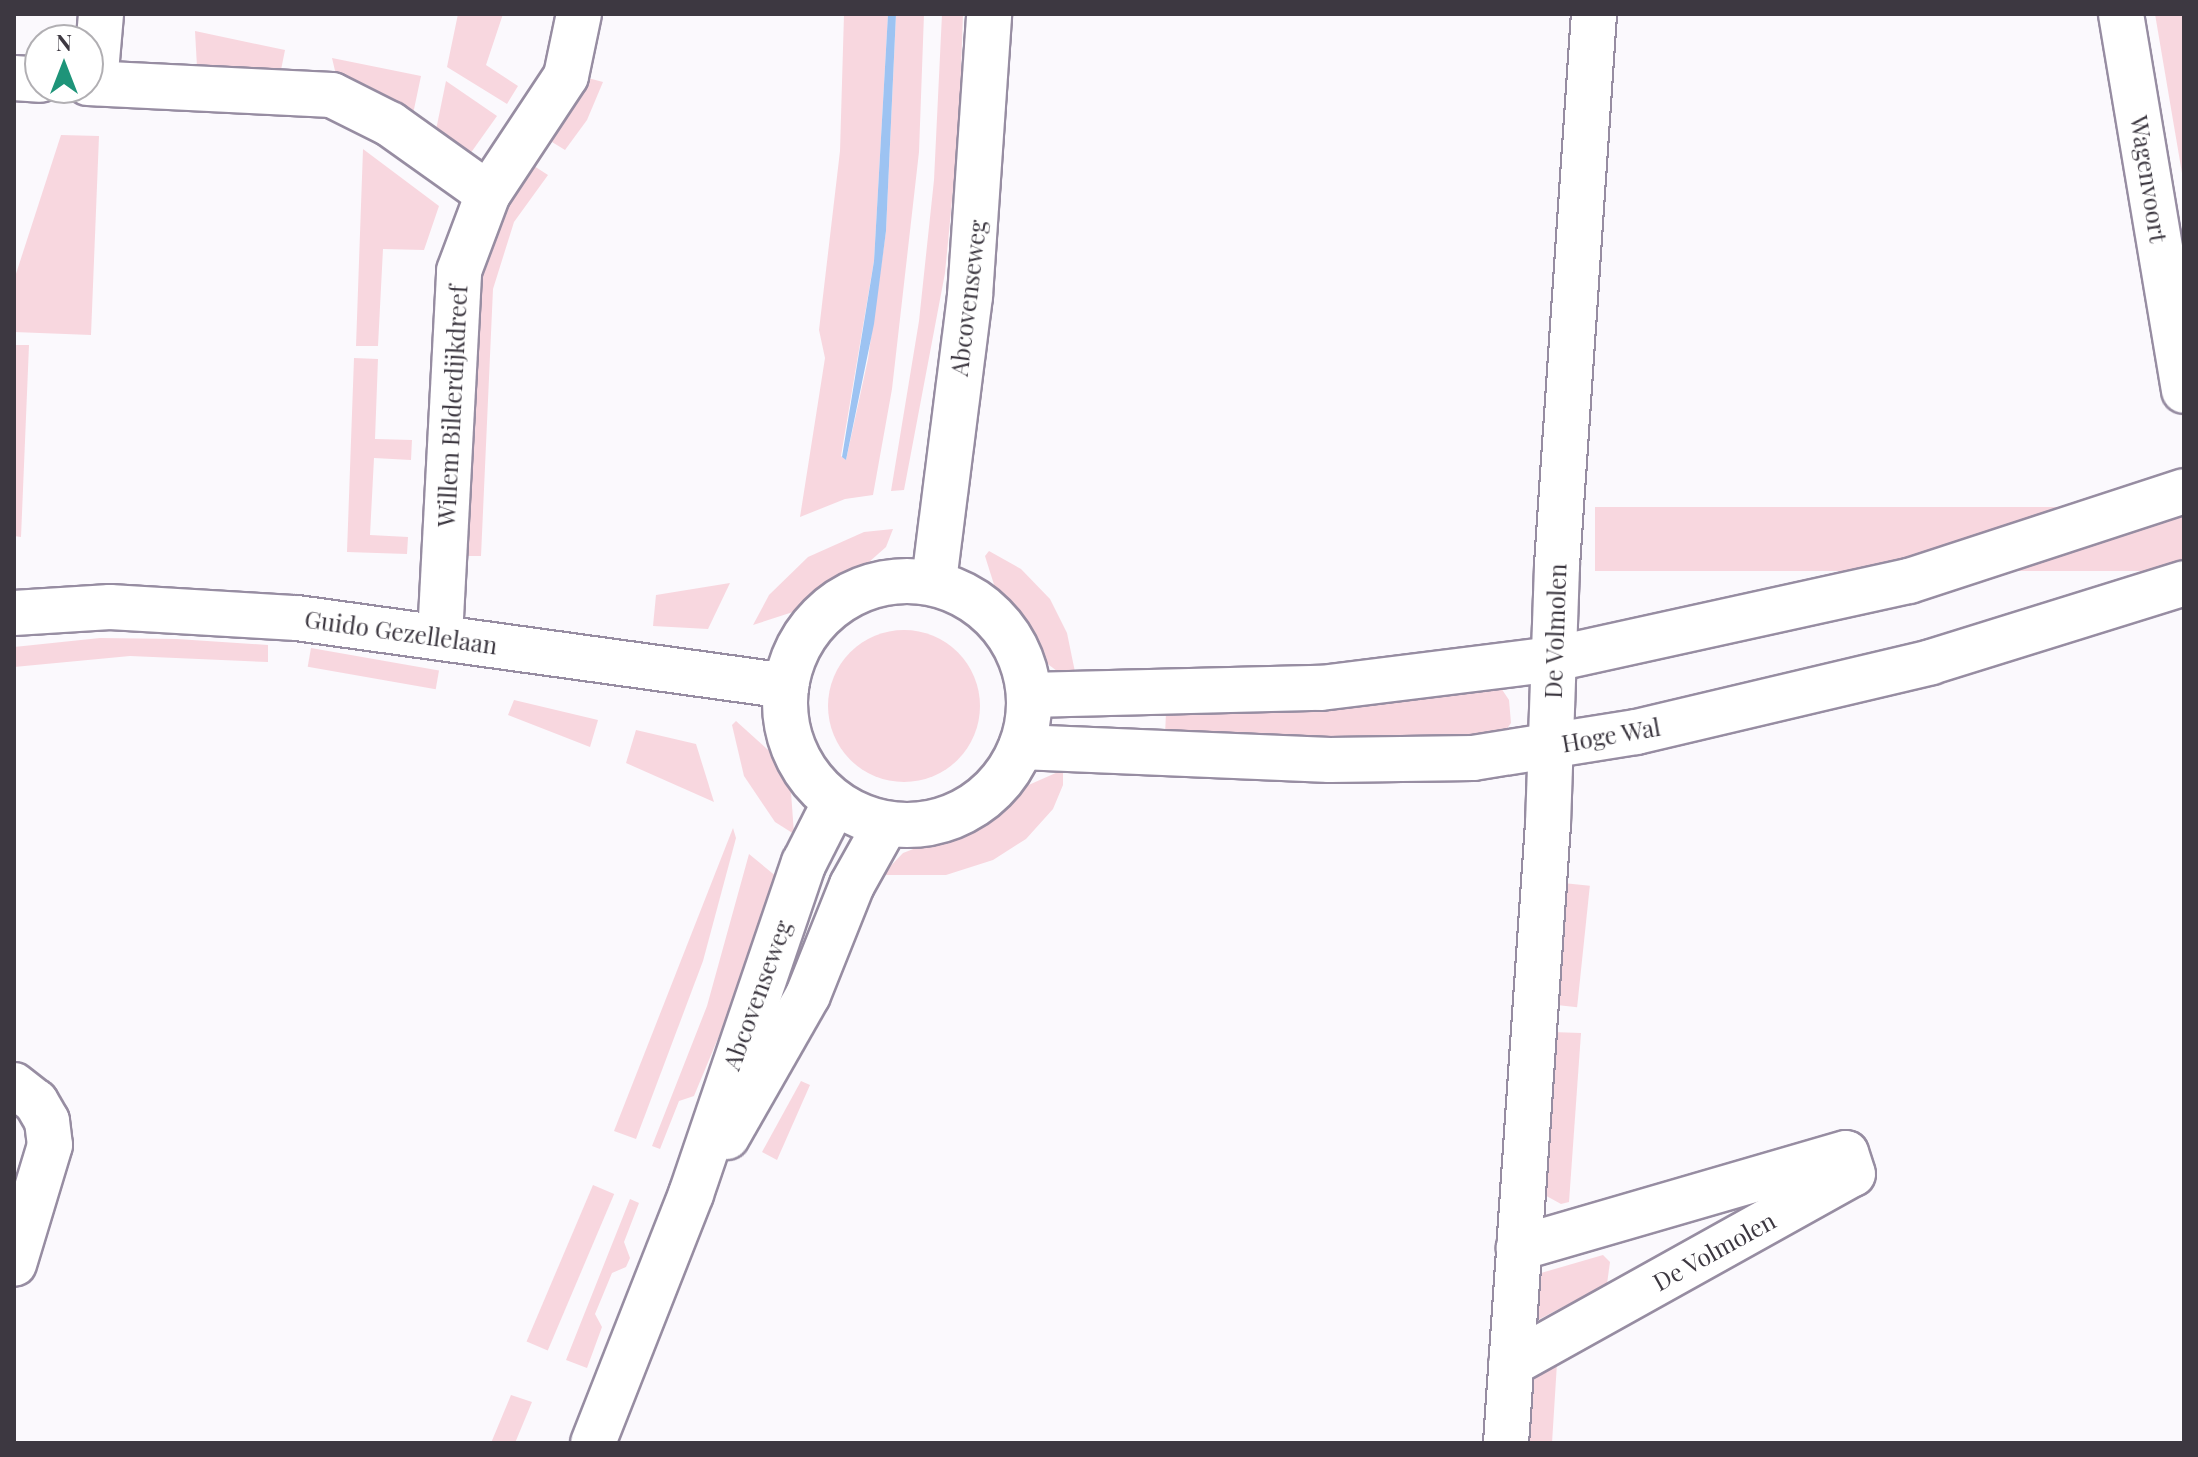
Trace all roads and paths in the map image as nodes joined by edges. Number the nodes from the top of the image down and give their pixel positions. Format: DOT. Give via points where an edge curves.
graph roads {
  1 [pos="579,14"];
  2 [pos="989,14"];
  3 [pos="1594,14"];
  4 [pos="2121,14"];
  5 [pos="104,84"];
  6 [pos="488,194"];
  7 [pos="2184,391"];
  8 [pos="2184,491"];
  9 [pos="934,581"];
  10 [pos="2184,583"];
  11 [pos="14,613"];
  12 [pos="440,637"];
  13 [pos="1554,659"];
  14 [pos="786,686"];
  15 [pos="1029,695"];
  16 [pos="1551,746"];
  17 [pos="1021,747"];
  18 [pos="835,802"];
  19 [pos="885,826"];
  20 [pos="14,1085"];
  21 [pos="691,1194"];
  22 [pos="1519,1248"];
  23 [pos="14,1264"];
  24 [pos="1511,1364"];
  25 [pos="593,1443"];
  26 [pos="1506,1443"];
  1 -- 6 [label="street, Willem Bilderdijkdreef" via="566,76"];
  2 -- 9 [label="street, Abcovenseweg" via="970,296"];
  3 -- 13 [label="street, De Volmolen"];
  4 -- 7 [label="street, Wagenvoort"];
  5 -- 6 [label="street" via="332,95 390,124"];
  6 -- 12 [label="street, Willem Bilderdijkdreef" via="459,271"];
  8 -- 13 [label="street" via="1909,581"];
  9 -- 14 [label="street" via="893,580 843,599 821,614 797,647"];
  9 -- 15 [label="street" via="970,596 1000,623 1020,656"];
  10 -- 16 [label="street, Hoge Wal" via="1931,662 1636,732"];
  11 -- 12 [label="street, Guido Gezellelaan" via="110,607 208,611"];
  12 -- 14 [label="street, Guido Gezellelaan"];
  13 -- 15 [label="street" via="1321,688"];
  13 -- 16 [label="street, De Volmolen"];
  14 -- 18 [label="street" via="787,730 805,770"];
  15 -- 17 [label="street"];
  16 -- 17 [label="street, Hoge Wal" via="1473,758 1330,760"];
  16 -- 22 [label="street, De Volmolen"];
  17 -- 19 [label="street" via="999,784 966,811 927,825"];
  18 -- 19 [label="street"];
  18 -- 21 [label="street, Abcovenseweg" via="804,863"];
  19 -- 21 [label="street, Abcovenseweg" via="852,885 808,995"];
  20 -- 23 [label="street" via="36,1102 47,1121 50,1145"];
  21 -- 25 [label="street, Abcovenseweg"];
  22 -- 24 [label="street, De Volmolen"];
  22 -- 24 [label="street, De Volmolen" via="1846,1153 1853,1174"];
  24 -- 26 [label="street, De Volmolen"];
}
